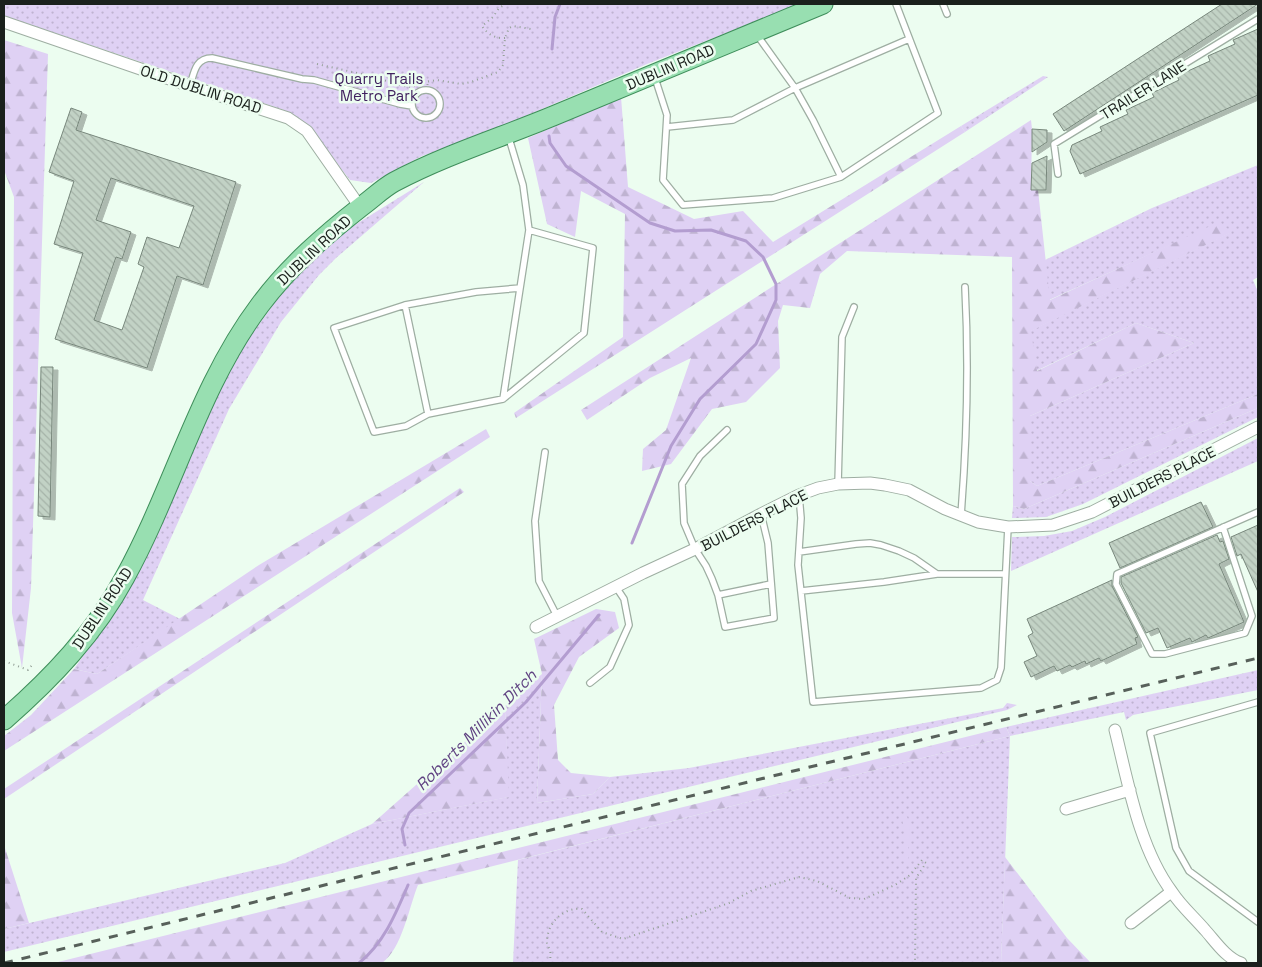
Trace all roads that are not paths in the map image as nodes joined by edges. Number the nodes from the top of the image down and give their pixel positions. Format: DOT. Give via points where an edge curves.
graph roads {
  1 [pos="823,4"];
  2 [pos="896,4"];
  3 [pos="943,4"];
  4 [pos="947,14"];
  5 [pos="1258,19"];
  6 [pos="4,22"];
  7 [pos="754,32"];
  8 [pos="909,39"];
  9 [pos="653,74"];
  10 [pos="190,86"];
  11 [pos="795,88"];
  12 [pos="412,106"];
  13 [pos="667,127"];
  14 [pos="508,133"];
  15 [pos="1058,174"];
  16 [pos="841,177"];
  17 [pos="360,207"];
  18 [pos="529,230"];
  19 [pos="964,287"];
  20 [pos="520,288"];
  21 [pos="405,306"];
  22 [pos="854,307"];
  23 [pos="503,399"];
  24 [pos="428,414"];
  25 [pos="1258,428"];
  26 [pos="727,430"];
  27 [pos="544,452"];
  28 [pos="838,484"];
  29 [pos="799,496"];
  30 [pos="1258,512"];
  31 [pos="761,514"];
  32 [pos="961,515"];
  33 [pos="1008,527"];
  34 [pos="1223,527"];
  35 [pos="695,549"];
  36 [pos="799,552"];
  37 [pos="937,574"];
  38 [pos="1005,574"];
  39 [pos="771,584"];
  40 [pos="616,587"];
  41 [pos="801,590"];
  42 [pos="718,595"];
  43 [pos="557,616"];
  44 [pos="536,627"];
  45 [pos="590,682"];
  46 [pos="1258,702"];
  47 [pos="4,720"];
  48 [pos="1115,730"];
  49 [pos="1130,790"];
  50 [pos="1066,809"];
  51 [pos="1171,892"];
  52 [pos="1258,922"];
  53 [pos="1131,923"];
  54 [pos="1241,963"];
  1 -- 7 [label="main road, DUBLIN ROAD"];
  2 -- 8 [label="lane"];
  3 -- 4 [label="lane"];
  5 -- 15 [label="lane, TRAILER LANE" via="1054,144"];
  6 -- 10 [label="street, OLD DUBLIN ROAD"];
  7 -- 9 [label="main road, DUBLIN ROAD"];
  7 -- 11 [label="lane"];
  8 -- 11 [label="lane"];
  8 -- 16 [label="lane" via="938,113"];
  9 -- 13 [label="lane" via="667,115"];
  9 -- 14 [label="main road, DUBLIN ROAD"];
  10 -- 12 [label="lane" via="196,66 205,58 212,58"];
  10 -- 17 [label="street, OLD DUBLIN ROAD" via="280,114 302,127"];
  11 -- 13 [label="lane" via="732,120"];
  11 -- 16 [label="lane"];
  12 -- 12 [label="lane" via="414,96 427,90 432,91 440,102 438,112 426,118 417,114"];
  13 -- 16 [label="lane" via="664,180 683,206 774,198"];
  14 -- 17 [label="main road, DUBLIN ROAD" via="391,183"];
  14 -- 18 [label="lane" via="523,185"];
  17 -- 47 [label="main road, DUBLIN ROAD" via="328,232 259,305 227,355 136,556 114,596 90,632 56,672"];
  18 -- 20 [label="lane"];
  18 -- 23 [label="lane" via="593,248 584,333"];
  19 -- 32 [label="lane" via="968,394"];
  20 -- 21 [label="lane" via="476,292"];
  20 -- 23 [label="lane"];
  21 -- 24 [label="lane"];
  21 -- 24 [label="lane" via="334,328 374,432 406,426"];
  22 -- 28 [label="lane" via="842,337"];
  23 -- 24 [label="lane"];
  25 -- 33 [label="street, BUILDERS PLACE" via="1092,512 1053,526"];
  26 -- 35 [label="lane" via="700,456 682,484 684,524"];
  27 -- 43 [label="lane" via="534,521 539,582"];
  28 -- 29 [label="street, BUILDERS PLACE"];
  28 -- 32 [label="street, BUILDERS PLACE" via="870,483 902,488"];
  29 -- 31 [label="street, BUILDERS PLACE"];
  29 -- 36 [label="lane"];
  30 -- 34 [label="lane"];
  31 -- 35 [label="street, BUILDERS PLACE"];
  31 -- 39 [label="lane" via="768,543"];
  32 -- 33 [label="street, BUILDERS PLACE" via="978,522"];
  33 -- 38 [label="lane"];
  34 -- 34 [label="lane" via="1117,574 1116,584 1152,654 1165,654 1245,632 1250,625 1252,616"];
  35 -- 40 [label="street, BUILDERS PLACE"];
  35 -- 42 [label="lane"];
  36 -- 37 [label="lane" via="856,544 881,545 914,558"];
  36 -- 41 [label="lane"];
  37 -- 38 [label="lane"];
  37 -- 41 [label="lane"];
  38 -- 41 [label="lane" via="1001,668 997,680 981,688 813,702"];
  39 -- 42 [label="lane"];
  39 -- 42 [label="lane" via="774,618 725,627"];
  40 -- 43 [label="street, BUILDERS PLACE"];
  40 -- 45 [label="lane" via="624,599 630,625 610,667"];
  43 -- 44 [label="street, BUILDERS PLACE"];
  46 -- 52 [label="lane" via="1150,733 1176,848 1184,863 1189,871"];
  48 -- 49 [label="street"];
  49 -- 50 [label="street"];
  49 -- 51 [label="street" via="1149,852"];
  51 -- 53 [label="street"];
  51 -- 54 [label="street" via="1220,948"];
}
